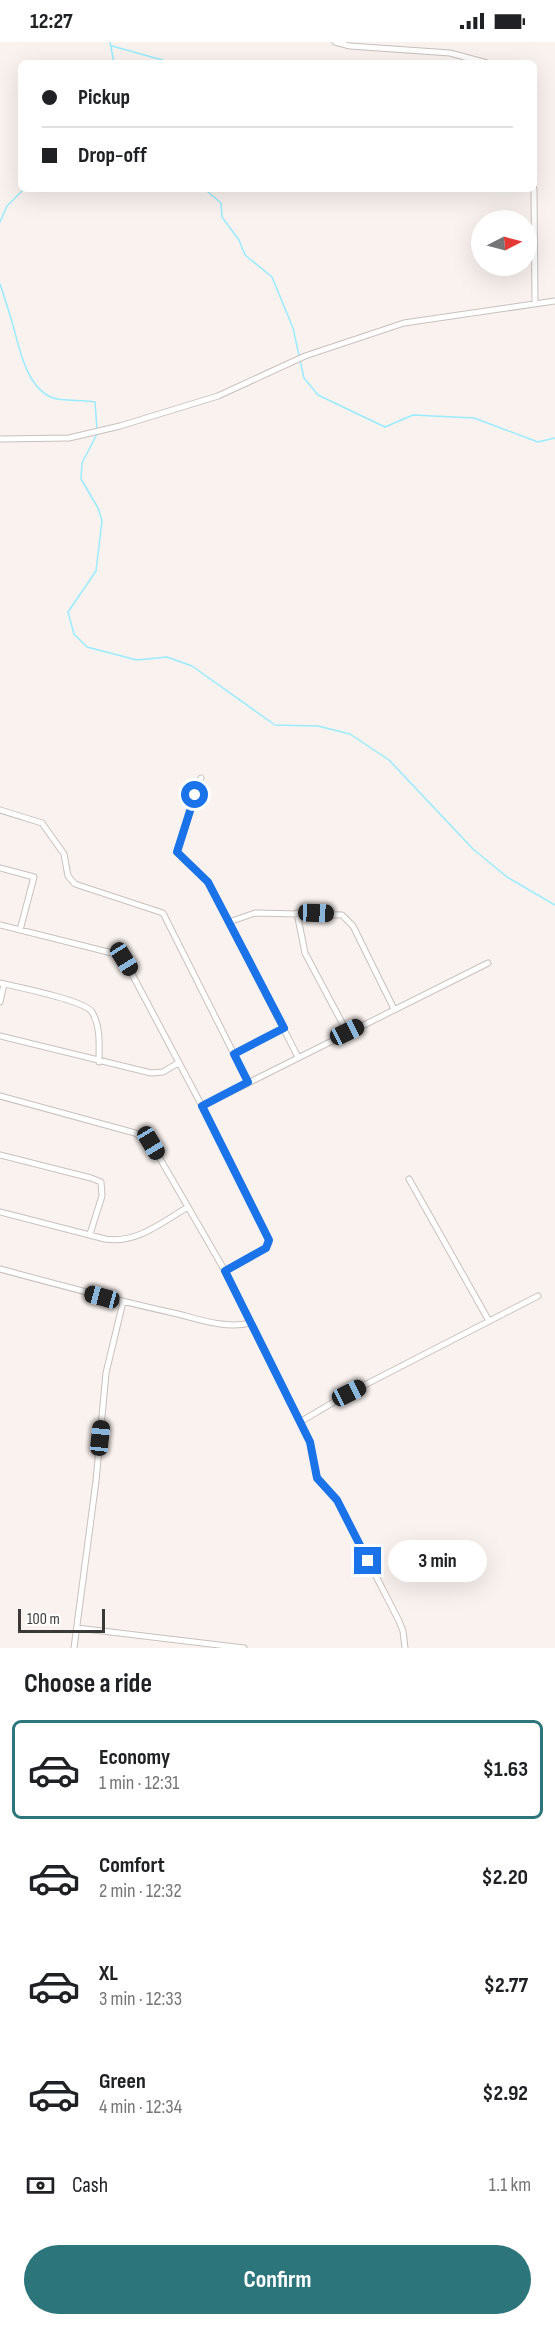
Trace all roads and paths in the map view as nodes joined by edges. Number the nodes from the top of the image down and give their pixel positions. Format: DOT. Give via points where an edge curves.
graph roads {
  1 [pos="335,42"];
  2 [pos="477,60"];
  3 [pos="534,192"];
  4 [pos="555,301"];
  5 [pos="535,304"];
  6 [pos="0,439"];
  7 [pos="201,778"];
  8 [pos="0,810"];
  9 [pos="0,868"];
  10 [pos="297,913"];
  11 [pos="229,922"];
  12 [pos="0,925"];
  13 [pos="20,930"];
  14 [pos="488,963"];
  15 [pos="2,983"];
  16 [pos="0,1002"];
  17 [pos="394,1009"];
  18 [pos="284,1028"];
  19 [pos="347,1032"];
  20 [pos="0,1036"];
  21 [pos="234,1054"];
  22 [pos="298,1057"];
  23 [pos="99,1062"];
  24 [pos="178,1063"];
  25 [pos="248,1082"];
  26 [pos="0,1096"];
  27 [pos="202,1106"];
  28 [pos="0,1155"];
  29 [pos="409,1179"];
  30 [pos="188,1206"];
  31 [pos="0,1212"];
  32 [pos="90,1234"];
  33 [pos="0,1269"];
  34 [pos="225,1271"];
  35 [pos="538,1296"];
  36 [pos="123,1302"];
  37 [pos="489,1321"];
  38 [pos="250,1323"];
  39 [pos="300,1422"];
  40 [pos="77,1628"];
  41 [pos="74,1648"];
  42 [pos="244,1648"];
  43 [pos="405,1648"];
  1 -- 2 [label="street" via="450,53"];
  3 -- 5 [label="street"];
  4 -- 5 [label="street"];
  5 -- 6 [label="street" via="404,323 305,356 218,396 120,426 72,437"];
  7 -- 11 [label="street" via="177,852 208,882"];
  8 -- 21 [label="street" via="42,823 64,854 68,876 75,884 163,913"];
  9 -- 13 [label="street" via="34,877"];
  10 -- 11 [label="street" via="255,913"];
  10 -- 17 [label="street" via="335,914 349,919"];
  10 -- 19 [label="street" via="305,953"];
  11 -- 18 [label="street"];
  12 -- 13 [label="street"];
  13 -- 24 [label="street" via="124,959"];
  14 -- 17 [label="street"];
  15 -- 16 [label="street"];
  15 -- 23 [label="street" via="90,1009 99,1029"];
  17 -- 19 [label="street"];
  18 -- 21 [label="street"];
  18 -- 22 [label="street"];
  19 -- 22 [label="street"];
  20 -- 23 [label="street"];
  21 -- 25 [label="street"];
  22 -- 25 [label="street"];
  23 -- 24 [label="street" via="155,1074"];
  24 -- 27 [label="street"];
  25 -- 27 [label="street"];
  26 -- 30 [label="street" via="142,1136 151,1143"];
  27 -- 34 [label="street" via="269,1240 266,1248"];
  28 -- 32 [label="street" via="101,1182 102,1196"];
  29 -- 37 [label="street"];
  30 -- 32 [label="street" via="130,1238 113,1240"];
  30 -- 34 [label="street"];
  31 -- 32 [label="street"];
  33 -- 36 [label="street"];
  34 -- 38 [label="street"];
  35 -- 37 [label="street"];
  36 -- 38 [label="street" via="238,1326"];
  36 -- 40 [label="street" via="106,1373"];
  37 -- 39 [label="street"];
  38 -- 39 [label="street"];
  39 -- 43 [label="street" via="310,1442 317,1478 337,1500 399,1621"];
  40 -- 41 [label="street"];
  40 -- 42 [label="street"];
}
